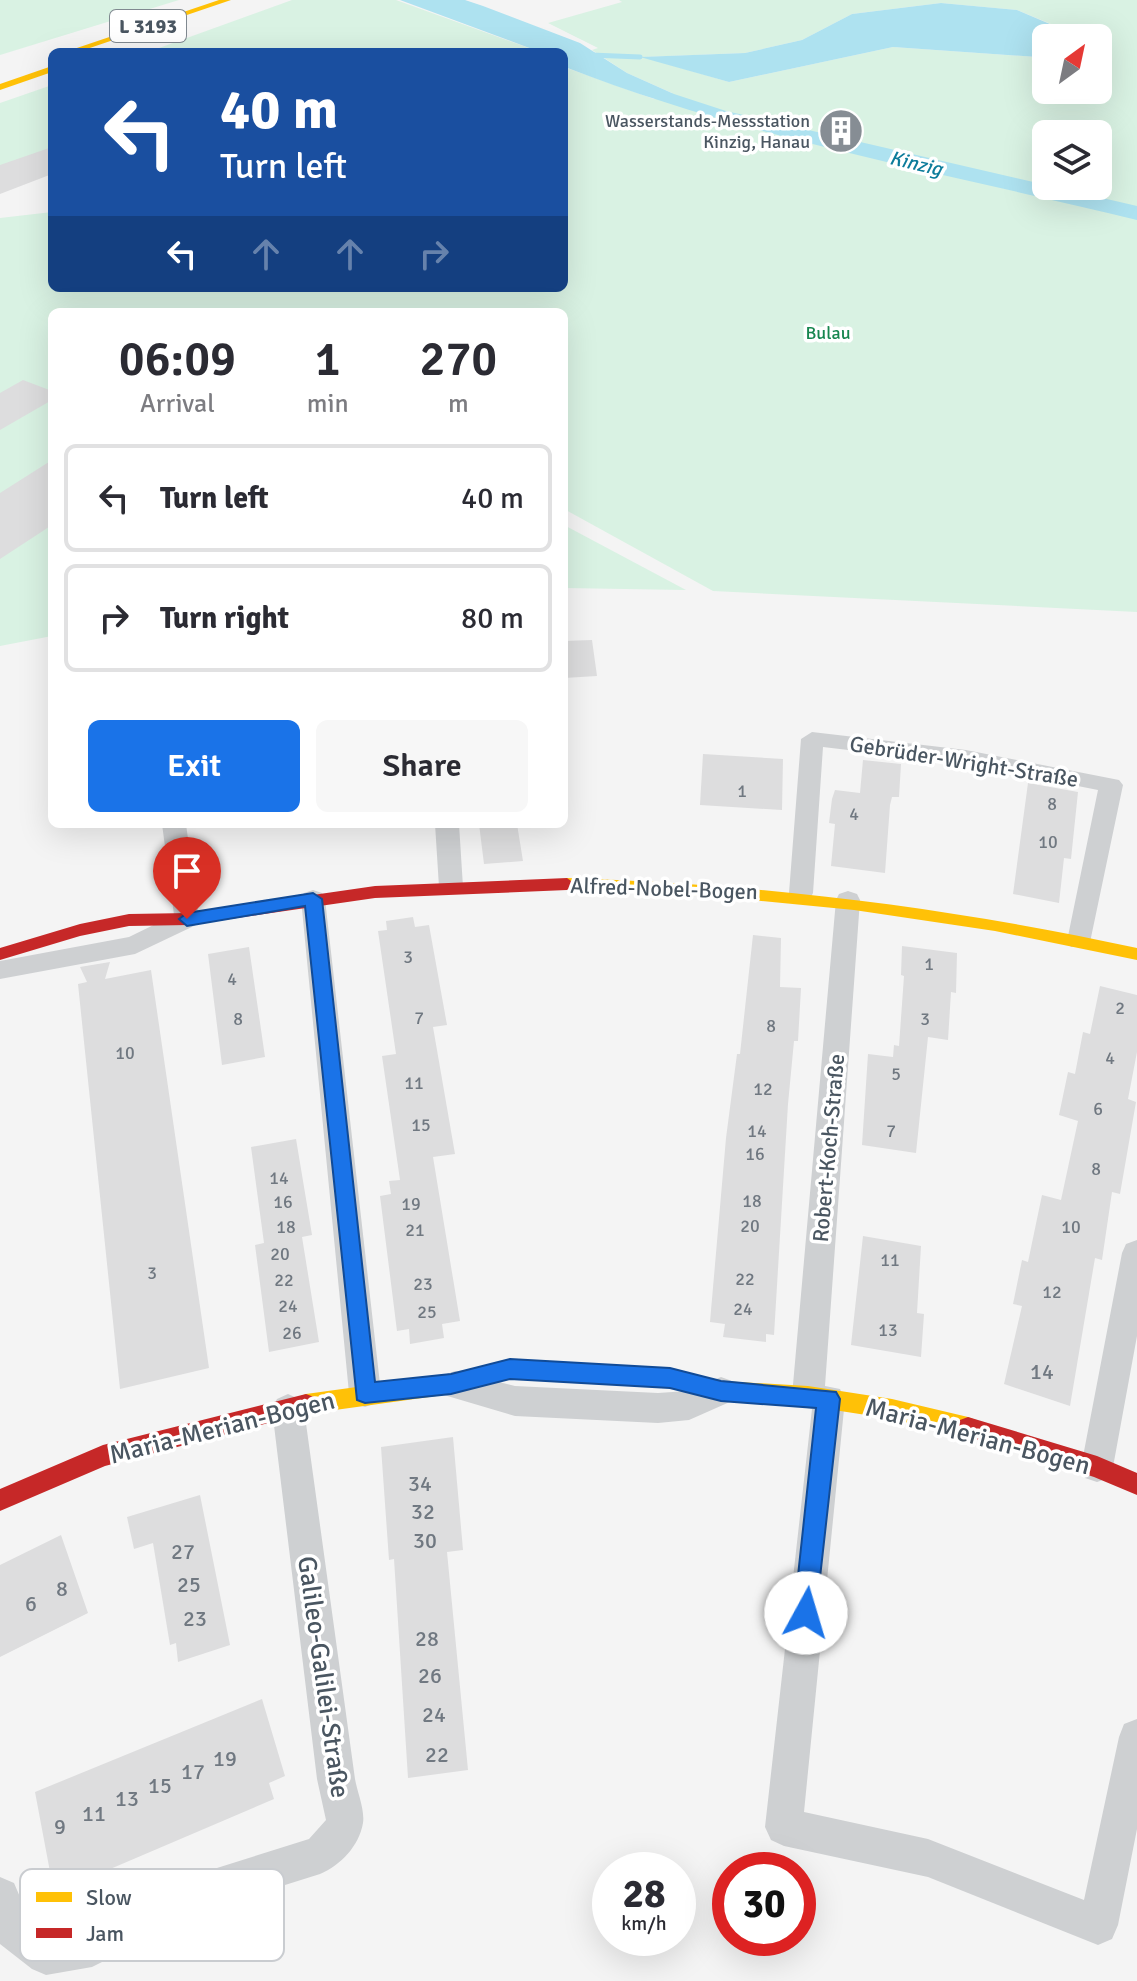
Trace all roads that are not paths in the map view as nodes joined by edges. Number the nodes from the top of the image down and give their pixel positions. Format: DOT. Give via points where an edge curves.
graph roads {
  1 [pos="227,0"];
  2 [pos="245,5"];
  3 [pos="81,48"];
  4 [pos="115,48"];
  5 [pos="48,59"];
  6 [pos="48,70"];
  7 [pos="0,75"];
  8 [pos="0,87"];
  9 [pos="175,828"];
  10 [pos="447,828"];
  11 [pos="451,887"];
  12 [pos="801,893"];
  13 [pos="313,899"];
  14 [pos="848,900"];
  15 [pos="187,919"];
  16 [pos="1080,941"];
  17 [pos="0,954"];
  18 [pos="1137,954"];
  19 [pos="0,970"];
  20 [pos="1137,1253"];
  21 [pos="451,1384"];
  22 [pos="721,1391"];
  23 [pos="365,1393"];
  24 [pos="818,1398"];
  25 [pos="288,1409"];
  26 [pos="1097,1467"];
  27 [pos="1137,1484"];
  28 [pos="0,1500"];
  29 [pos="1137,1737"];
  30 [pos="275,1869"];
  31 [pos="0,1897"];
  32 [pos="20,1936"];
  1 -- 3 [label="main road, L 3193"];
  2 -- 4 [label="main road, L 3193"];
  5 -- 7 [label="main road"];
  6 -- 8 [label="main road"];
  9 -- 15 [label="street"];
  10 -- 11 [label="street"];
  11 -- 12 [label="main road, Alfred-Nobel-Bogen" via="681,885"];
  11 -- 13 [label="main road, Alfred-Nobel-Bogen"];
  12 -- 14 [label="main road, Alfred-Nobel-Bogen"];
  12 -- 16 [label="street, Gebrüder-Wright-Straße" via="812,739 966,757 1111,785"];
  13 -- 15 [label="main road, Alfred-Nobel-Bogen"];
  13 -- 23 [label="street"];
  14 -- 16 [label="main road, Alfred-Nobel-Bogen"];
  14 -- 24 [label="street, Robert-Koch-Straße"];
  15 -- 17 [label="main road, Alfred-Nobel-Bogen" via="130,920"];
  15 -- 19 [label="street, Alfred-Nobel-Bogen" via="135,945"];
  16 -- 18 [label="main road, Alfred-Nobel-Bogen"];
  20 -- 26 [label="street"];
  21 -- 22 [label="street, Maria-Merian-Bogen" via="515,1401 658,1408 689,1405"];
  21 -- 23 [label="main road, Maria-Merian-Bogen"];
  22 -- 24 [label="main road, Maria-Merian-Bogen"];
  23 -- 25 [label="main road, Maria-Merian-Bogen"];
  24 -- 26 [label="main road, Maria-Merian-Bogen" via="954,1424"];
  24 -- 29 [label="street, Robert-Koch-Straße" via="784,1827 928,1858 1098,1925"];
  25 -- 28 [label="main road, Maria-Merian-Bogen" via="103,1456"];
  25 -- 30 [label="street, Galileo-Galilei-Straße" via="345,1821 336,1840 320,1855"];
  26 -- 27 [label="main road, Maria-Merian-Bogen"];
  31 -- 32 [label="street, Galileo-Galilei-Straße"];
}
